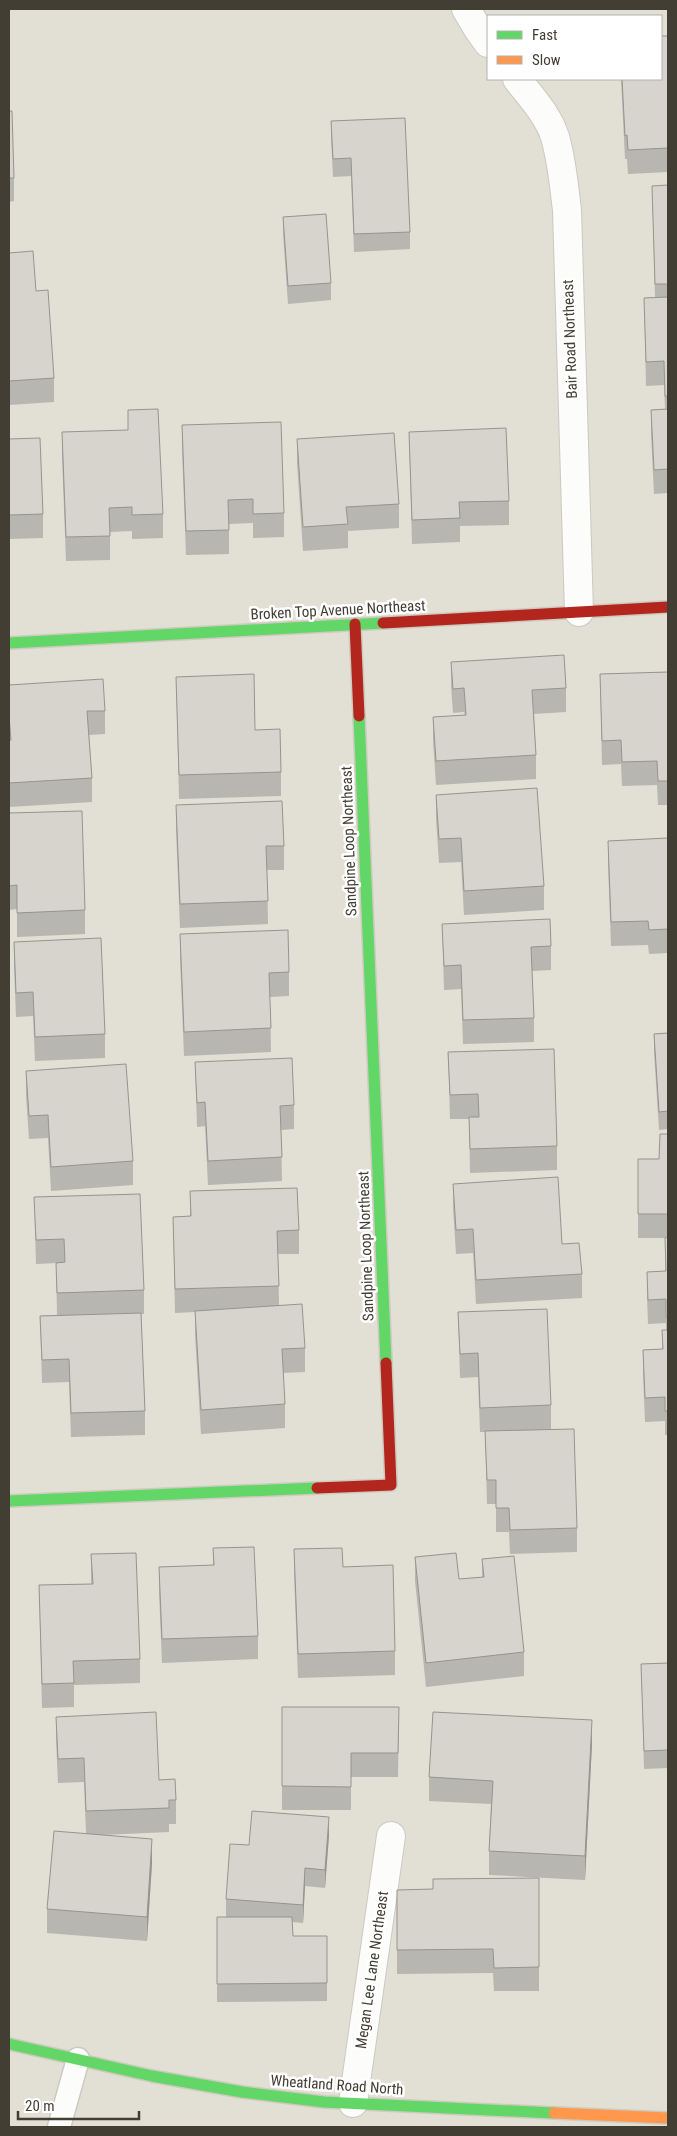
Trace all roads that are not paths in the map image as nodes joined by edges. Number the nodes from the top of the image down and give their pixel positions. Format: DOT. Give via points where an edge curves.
graph roads {
  1 [pos="466,9"];
  2 [pos="487,41"];
  3 [pos="518,80"];
  4 [pos="668,607"];
  5 [pos="579,612"];
  6 [pos="355,624"];
  7 [pos="9,643"];
  8 [pos="9,1501"];
  9 [pos="391,1836"];
  10 [pos="9,2044"];
  11 [pos="78,2059"];
  12 [pos="353,2103"];
  13 [pos="668,2118"];
  14 [pos="521,2119"];
  15 [pos="59,2127"];
  1 -- 2 [label="street"];
  3 -- 5 [label="street, Bair Road Northeast" via="540,109 554,136 567,210"];
  4 -- 5 [label="street, Broken Top Avenue Northeast"];
  5 -- 6 [label="street, Broken Top Avenue Northeast"];
  6 -- 7 [label="street, Broken Top Avenue Northeast"];
  6 -- 8 [label="street, Sandpine Loop Northeast" via="390,1485"];
  9 -- 12 [label="street, Megan Lee Lane Northeast"];
  10 -- 11 [label="street, Wheatland Road North"];
  11 -- 12 [label="street, Wheatland Road North" via="242,2092"];
  11 -- 15 [label="lane"];
  12 -- 14 [label="street, Wheatland Road North"];
  13 -- 14 [label="street, Wheatland Road North"];
}
